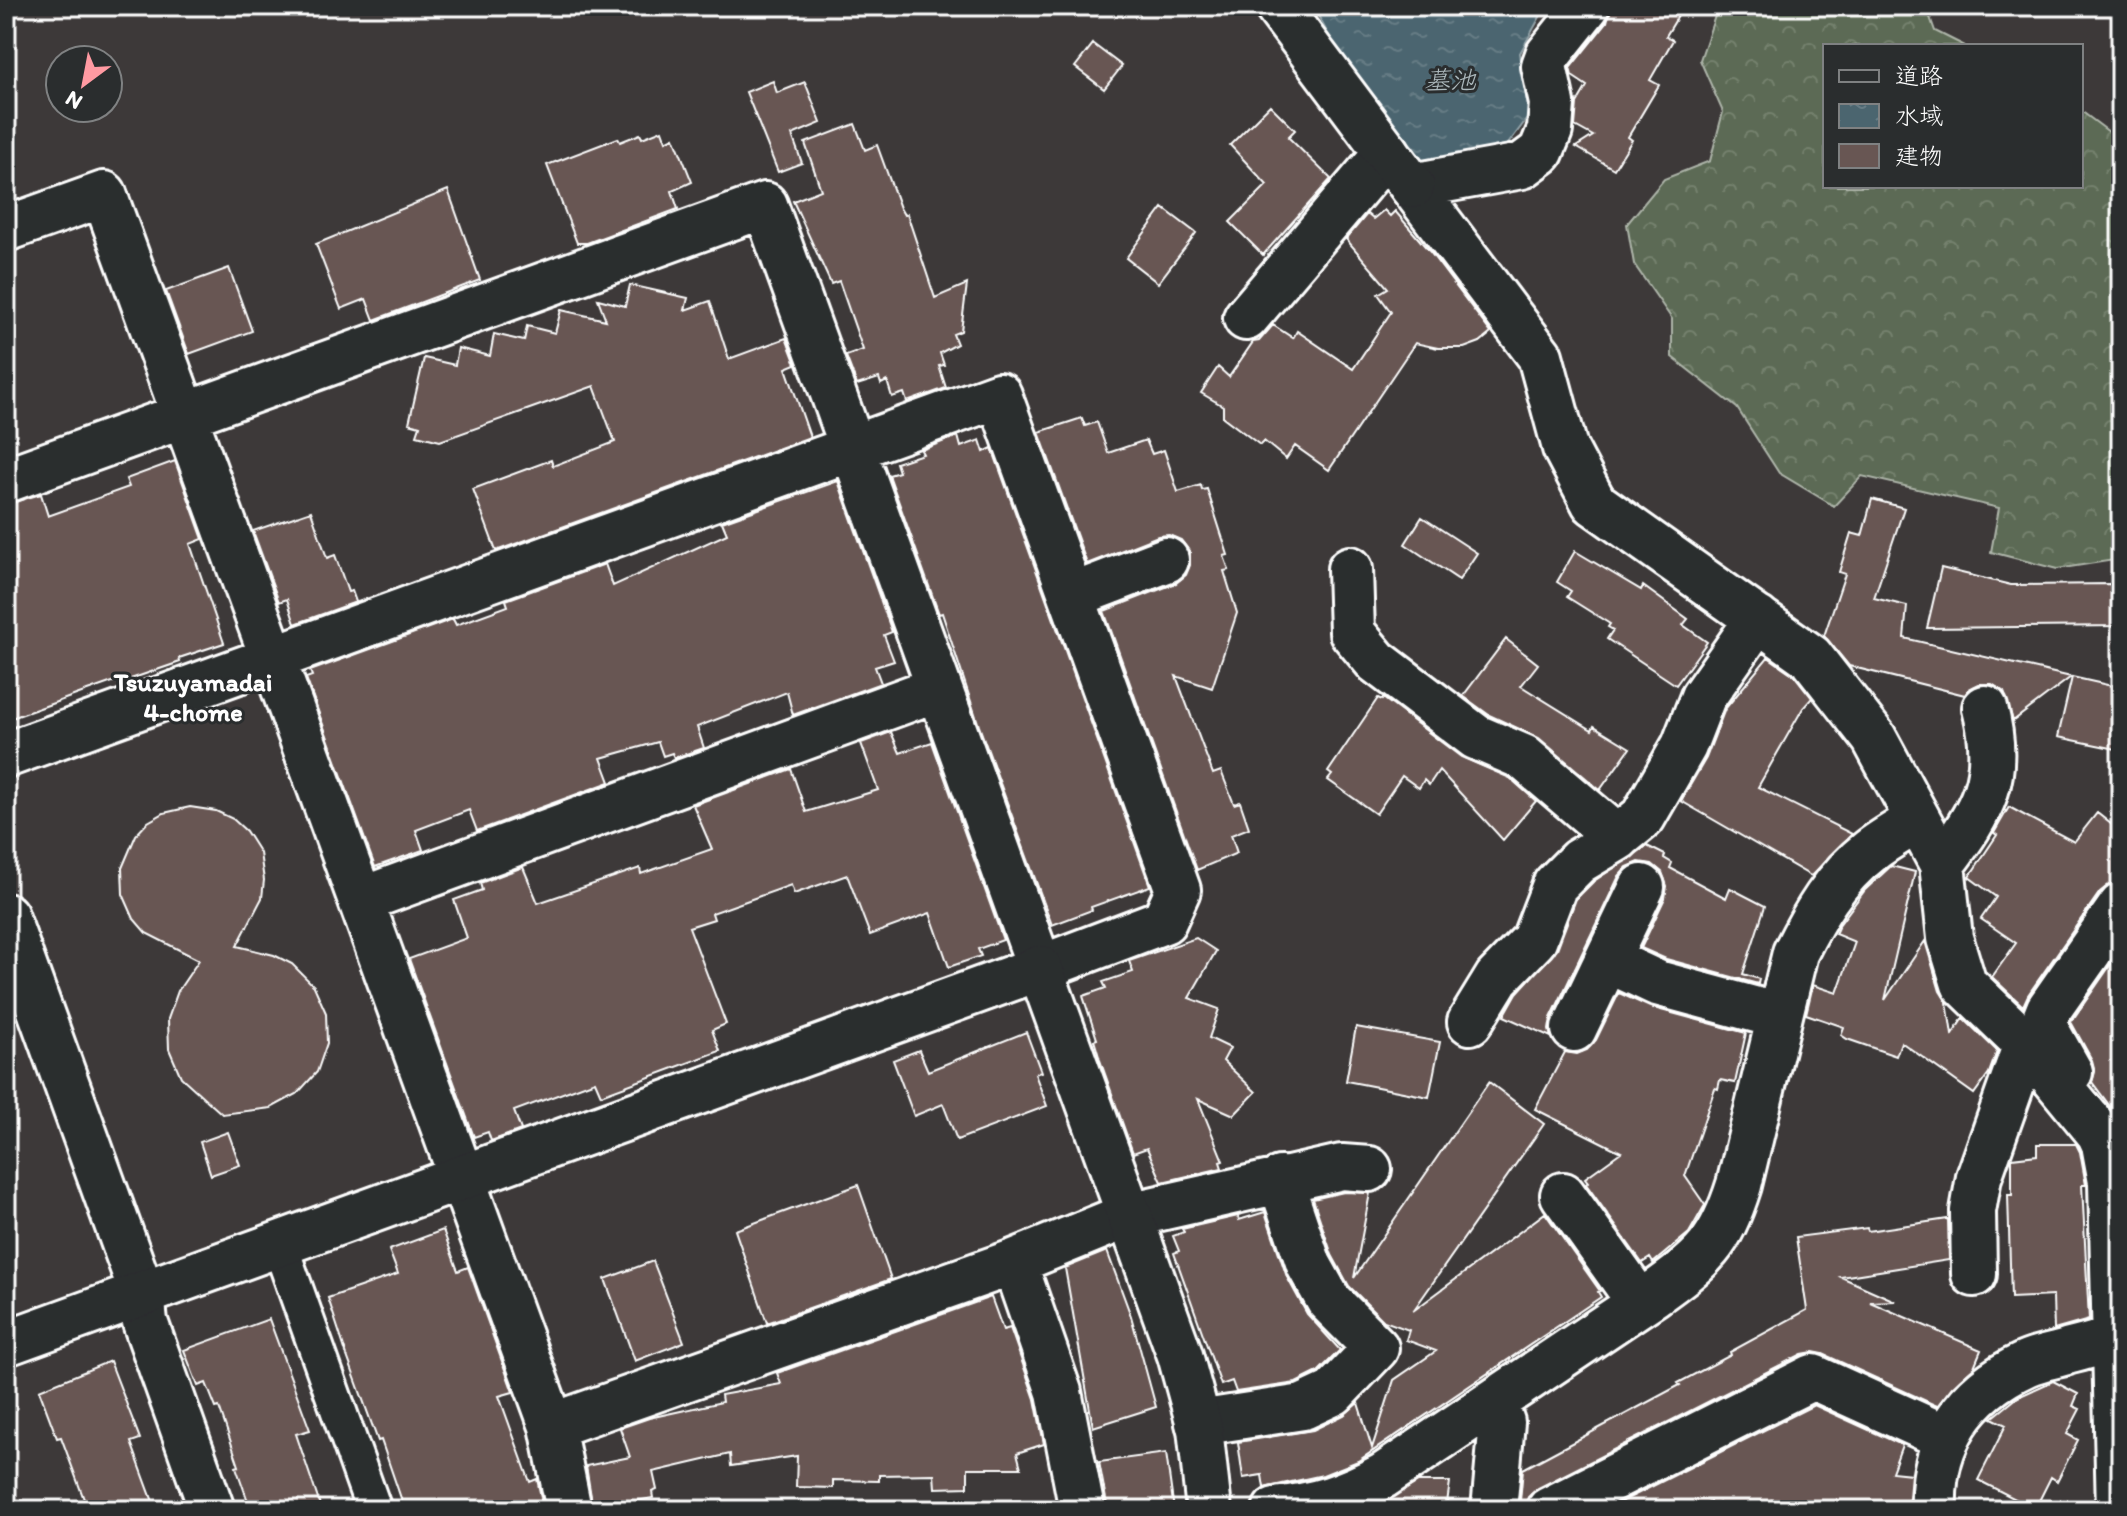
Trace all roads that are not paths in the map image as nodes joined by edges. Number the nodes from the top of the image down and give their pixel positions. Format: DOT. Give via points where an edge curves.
graph roads {
  1 [pos="1277,6"];
  2 [pos="1587,6"];
  3 [pos="1400,169"];
  4 [pos="6,229"];
  5 [pos="1246,318"];
  6 [pos="187,415"];
  7 [pos="852,448"];
  8 [pos="6,480"];
  9 [pos="1166,560"];
  10 [pos="1350,569"];
  11 [pos="1072,596"];
  12 [pos="1758,619"];
  13 [pos="274,657"];
  14 [pos="939,688"];
  15 [pos="1985,708"];
  16 [pos="6,755"];
  17 [pos="1918,820"];
  18 [pos="1618,838"];
  19 [pos="1942,864"];
  20 [pos="1642,887"];
  21 [pos="361,900"];
  22 [pos="2121,906"];
  23 [pos="6,916"];
  24 [pos="1608,960"];
  25 [pos="1040,968"];
  26 [pos="1779,1016"];
  27 [pos="1470,1022"];
  28 [pos="1574,1029"];
  29 [pos="2026,1044"];
  30 [pos="2105,1130"];
  31 [pos="1369,1169"];
  32 [pos="461,1177"];
  33 [pos="1280,1179"];
  34 [pos="1563,1195"];
  35 [pos="1129,1215"];
  36 [pos="279,1243"];
  37 [pos="1014,1262"];
  38 [pos="1974,1274"];
  39 [pos="142,1293"];
  40 [pos="1640,1303"];
  41 [pos="2117,1340"];
  42 [pos="6,1343"];
  43 [pos="1493,1402"];
  44 [pos="1198,1423"];
  45 [pos="552,1426"];
  46 [pos="1947,1438"];
  47 [pos="212,1510"];
  48 [pos="374,1510"];
  49 [pos="569,1510"];
  50 [pos="1082,1510"];
  51 [pos="1209,1510"];
  52 [pos="1275,1510"];
  53 [pos="1494,1510"];
  54 [pos="1549,1510"];
  55 [pos="1934,1510"];
  56 [pos="2119,1510"];
  1 -- 3 [label="street"];
  2 -- 3 [label="street" via="1544,66 1552,103 1541,152 1522,166"];
  3 -- 5 [label="street"];
  3 -- 12 [label="street" via="1540,356 1565,448 1594,503"];
  4 -- 6 [label="street" via="104,194"];
  6 -- 7 [label="street" via="765,205"];
  6 -- 8 [label="street"];
  6 -- 13 [label="street"];
  7 -- 11 [label="street" via="999,395"];
  7 -- 13 [label="street"];
  7 -- 14 [label="street"];
  9 -- 11 [label="street"];
  10 -- 18 [label="street" via="1352,632 1376,661 1476,737 1523,757"];
  11 -- 25 [label="street" via="1178,890 1164,921"];
  12 -- 17 [label="street" via="1811,657 1874,738"];
  12 -- 18 [label="street" via="1703,697 1684,746 1643,817"];
  13 -- 16 [label="street"];
  13 -- 21 [label="street"];
  14 -- 21 [label="street"];
  14 -- 25 [label="street"];
  15 -- 19 [label="street" via="1993,761 1986,794 1970,828"];
  17 -- 19 [label="street"];
  17 -- 26 [label="street" via="1869,851 1840,879 1795,953"];
  18 -- 27 [label="street" via="1579,861 1555,885 1534,940 1497,978"];
  19 -- 29 [label="street" via="1950,938 1964,984"];
  20 -- 24 [label="street"];
  21 -- 32 [label="street"];
  22 -- 30 [label="street" via="2043,1024"];
  23 -- 39 [label="street"];
  24 -- 26 [label="street" via="1657,983"];
  24 -- 28 [label="street"];
  25 -- 32 [label="street"];
  25 -- 35 [label="street"];
  26 -- 40 [label="street" via="1729,1218 1711,1248"];
  29 -- 30 [label="street"];
  29 -- 38 [label="street" via="1979,1177 1973,1211"];
  30 -- 41 [label="street"];
  31 -- 33 [label="street" via="1342,1167"];
  32 -- 36 [label="street"];
  32 -- 45 [label="street"];
  33 -- 35 [label="street"];
  33 -- 44 [label="street" via="1309,1265 1329,1301 1376,1348 1333,1393 1303,1407"];
  34 -- 40 [label="street"];
  35 -- 37 [label="street"];
  35 -- 44 [label="street" via="1180,1355"];
  36 -- 39 [label="street"];
  36 -- 48 [label="street"];
  37 -- 45 [label="street"];
  37 -- 50 [label="street" via="1059,1392"];
  39 -- 42 [label="street"];
  39 -- 47 [label="street" via="145,1322"];
  40 -- 43 [label="street"];
  41 -- 46 [label="street" via="2028,1363 1996,1381 1957,1418"];
  41 -- 56 [label="street"];
  43 -- 52 [label="street" via="1346,1495"];
  43 -- 53 [label="street" via="1502,1422"];
  44 -- 51 [label="street"];
  45 -- 49 [label="street"];
  46 -- 54 [label="street" via="1813,1377"];
  46 -- 55 [label="street" via="1939,1457"];
}
